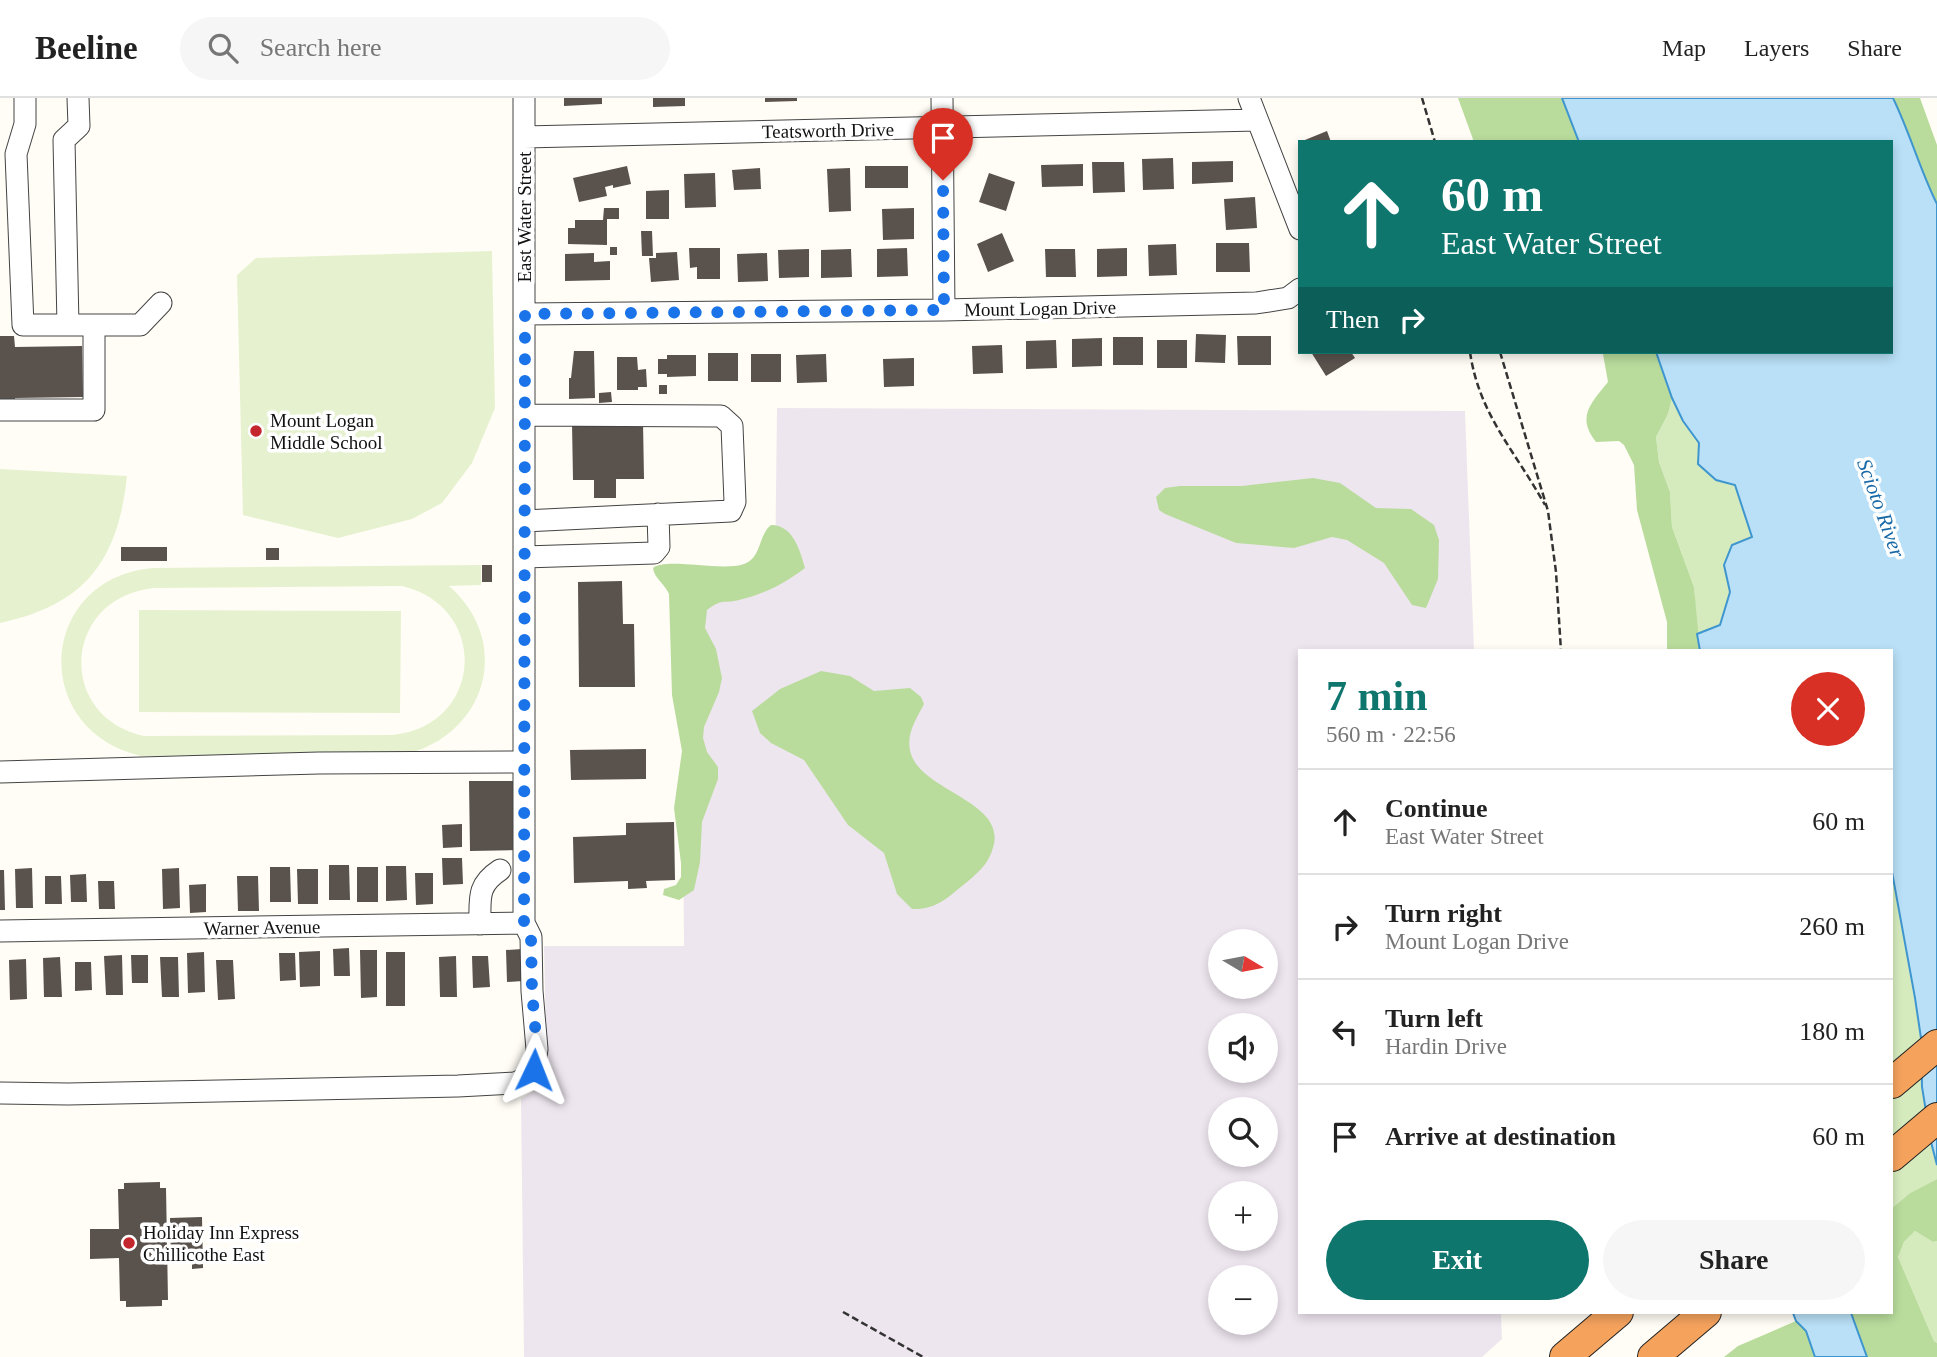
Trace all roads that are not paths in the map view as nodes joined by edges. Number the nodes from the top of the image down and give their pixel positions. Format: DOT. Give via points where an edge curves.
graph roads {
  1 [pos="25,98"];
  2 [pos="78,98"];
  3 [pos="524,98"];
  4 [pos="942,98"];
  5 [pos="1249,98"];
  6 [pos="1257,120"];
  7 [pos="943,127"];
  8 [pos="524,137"];
  9 [pos="1298,224"];
  10 [pos="1298,290"];
  11 [pos="161,303"];
  12 [pos="944,310"];
  13 [pos="525,314"];
  14 [pos="68,325"];
  15 [pos="94,325"];
  16 [pos="0,410"];
  17 [pos="525,415"];
  18 [pos="658,514"];
  19 [pos="524,521"];
  20 [pos="524,557"];
  21 [pos="524,762"];
  22 [pos="0,772"];
  23 [pos="500,870"];
  24 [pos="524,923"];
  25 [pos="480,924"];
  26 [pos="0,931"];
  27 [pos="1937,1045"];
  28 [pos="1893,1082"];
  29 [pos="0,1093"];
  30 [pos="1937,1118"];
  31 [pos="1893,1155"];
  32 [pos="1704,1314"];
  33 [pos="1613,1317"];
  34 [pos="1566,1357"];
  35 [pos="1653,1357"];
  1 -- 14 [label="street" via="25,124 16,154 23,325"];
  2 -- 14 [label="street" via="79,126 64,140"];
  3 -- 8 [label="street, East Water Street"];
  4 -- 7 [label="street"];
  5 -- 6 [label="street"];
  6 -- 7 [label="street, Teatsworth Drive"];
  6 -- 9 [label="street"];
  7 -- 8 [label="street, Teatsworth Drive"];
  7 -- 12 [label="street"];
  8 -- 13 [label="street, East Water Street"];
  10 -- 12 [label="street, Mount Logan Drive" via="1265,303"];
  11 -- 15 [label="street" via="140,325"];
  12 -- 13 [label="street, Mount Logan Drive"];
  13 -- 17 [label="street, East Water Street"];
  14 -- 15 [label="street"];
  15 -- 16 [label="street" via="94,410"];
  17 -- 18 [label="street" via="721,416 732,426 735,502 731,511"];
  17 -- 19 [label="street, East Water Street"];
  18 -- 19 [label="street"];
  18 -- 20 [label="street" via="659,547 654,554"];
  19 -- 20 [label="street, East Water Street"];
  20 -- 21 [label="street, East Water Street"];
  21 -- 22 [label="street"];
  21 -- 24 [label="street, East Water Street"];
  23 -- 25 [label="street" via="482,888"];
  24 -- 25 [label="street, Warner Avenue"];
  24 -- 29 [label="street, East Water Street" via="531,937 537,1062 529,1077 515,1083"];
  25 -- 26 [label="street, Warner Avenue"];
  27 -- 28 [label="highway"];
  30 -- 31 [label="highway"];
  32 -- 35 [label="highway"];
  33 -- 34 [label="highway"];
}
